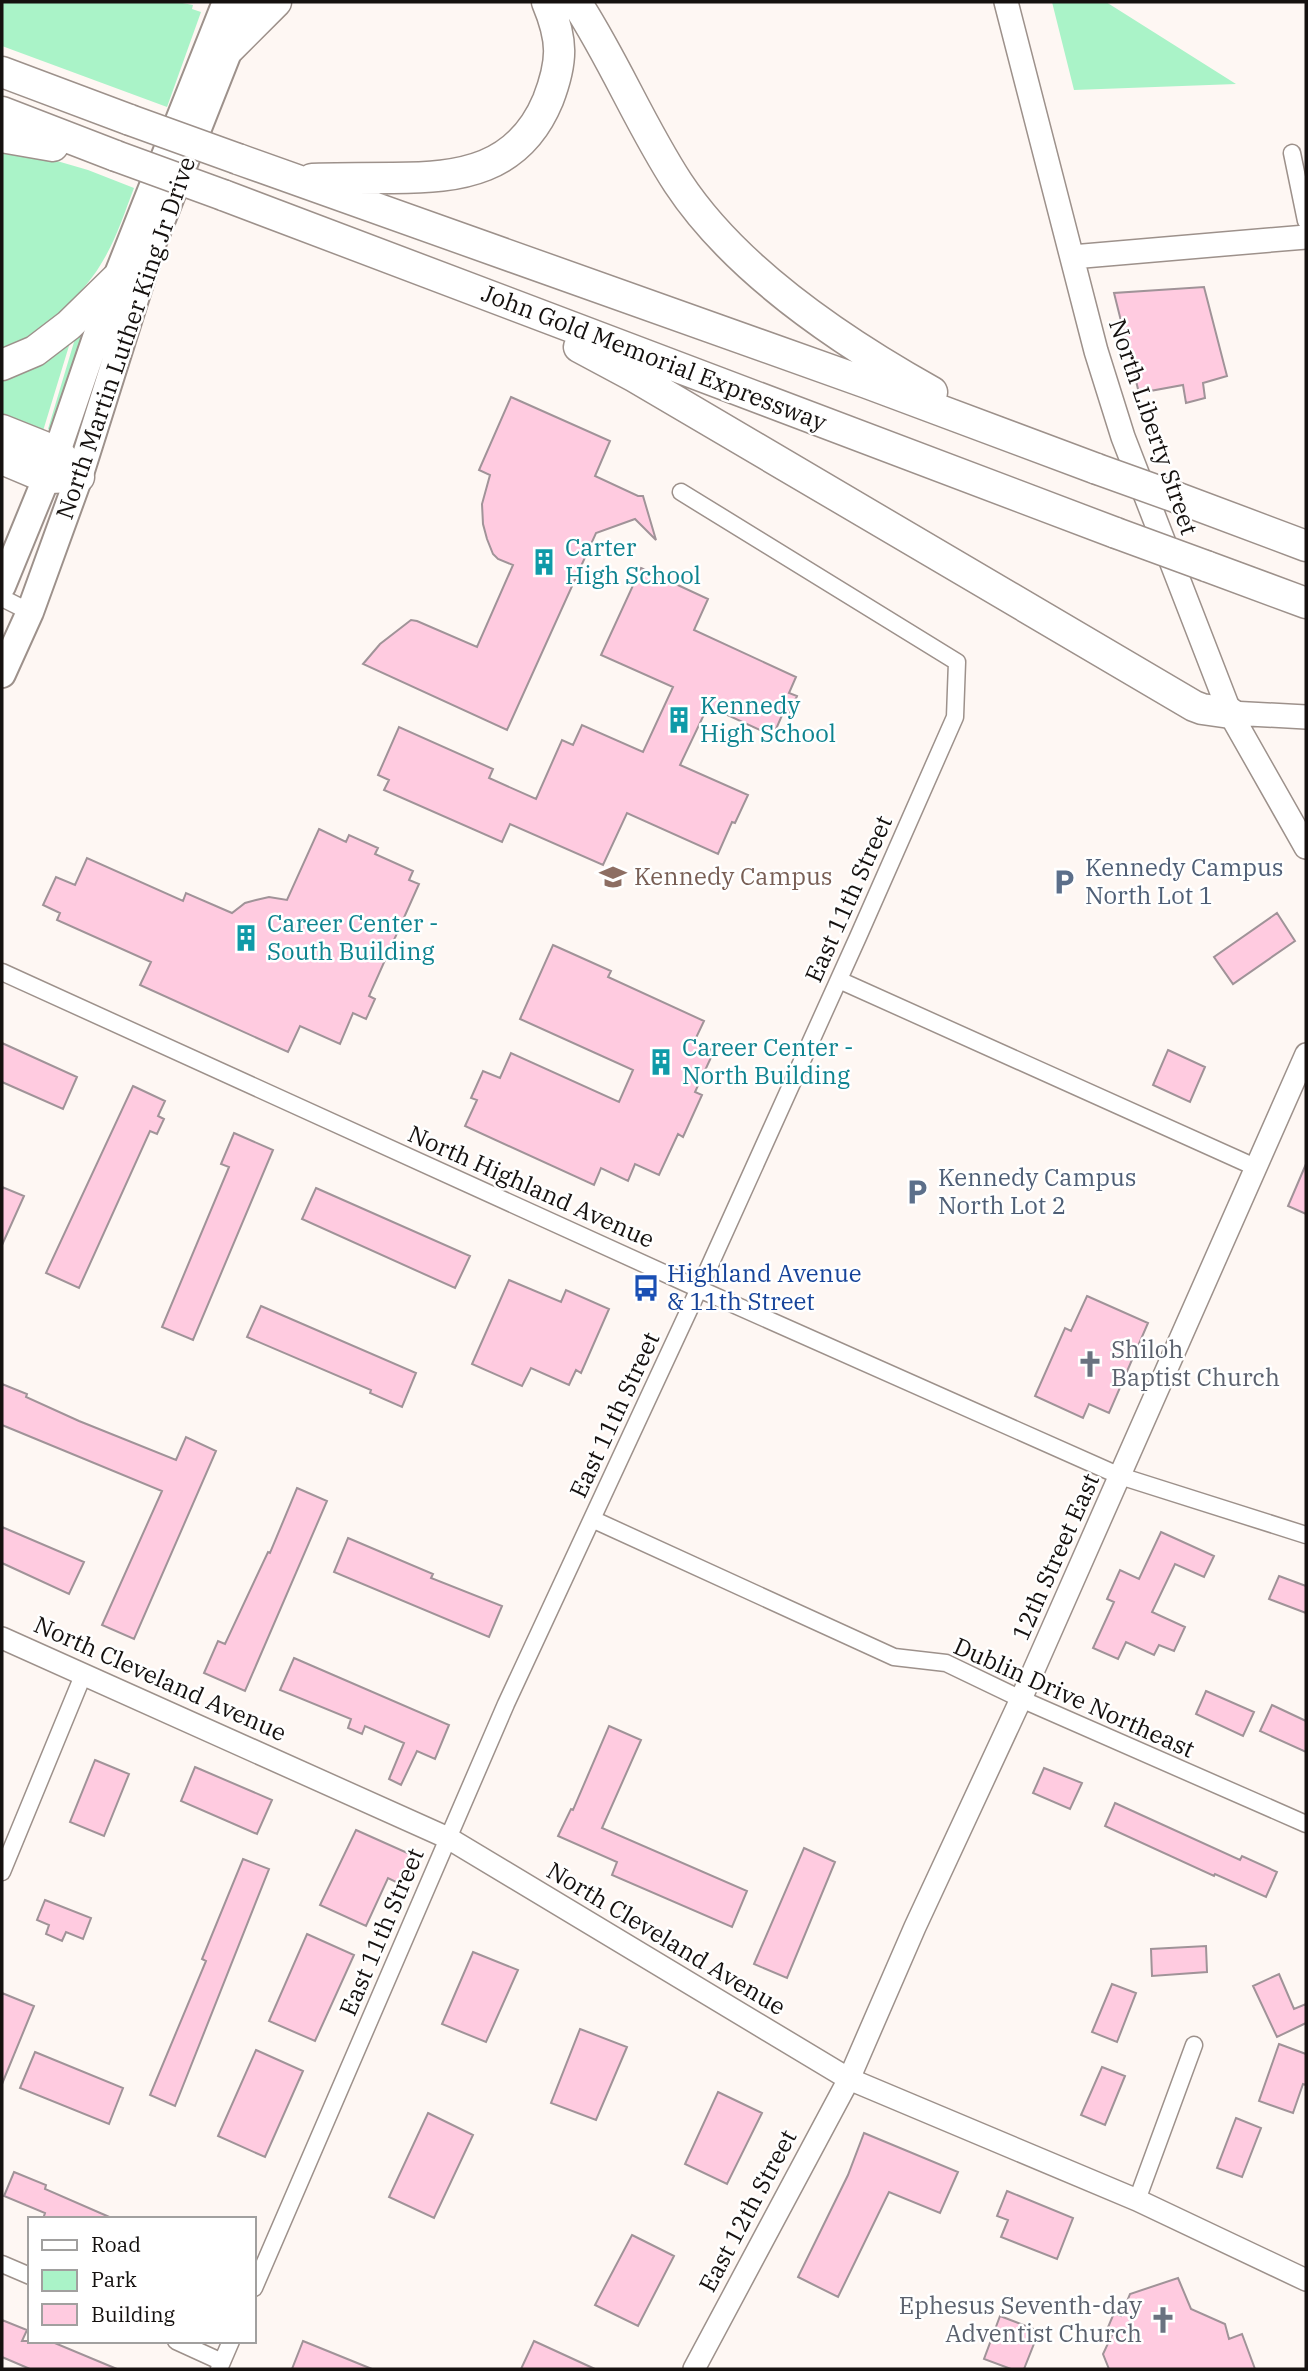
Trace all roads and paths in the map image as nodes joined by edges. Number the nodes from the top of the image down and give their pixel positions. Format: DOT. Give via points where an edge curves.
graph roads {
  1 [pos="226,2"];
  2 [pos="248,2"];
  3 [pos="276,2"];
  4 [pos="547,2"];
  5 [pos="576,2"];
  6 [pos="1006,2"];
  7 [pos="230,48"];
  8 [pos="2,72"];
  9 [pos="2,112"];
  10 [pos="2,137"];
  11 [pos="1292,153"];
  12 [pos="116,156"];
  13 [pos="290,179"];
  14 [pos="1306,221"];
  15 [pos="1306,237"];
  16 [pos="1072,257"];
  17 [pos="116,279"];
  18 [pos="470,289"];
  19 [pos="2,365"];
  20 [pos="2,429"];
  21 [pos="1018,439"];
  22 [pos="2,460"];
  23 [pos="52,465"];
  24 [pos="79,477"];
  25 [pos="681,492"];
  26 [pos="1306,546"];
  27 [pos="2,586"];
  28 [pos="2,598"];
  29 [pos="1306,603"];
  30 [pos="30,612"];
  31 [pos="2,674"];
  32 [pos="1230,713"];
  33 [pos="1306,717"];
  34 [pos="1306,847"];
  35 [pos="2,972"];
  36 [pos="839,980"];
  37 [pos="1306,1054"];
  38 [pos="1255,1167"];
  39 [pos="699,1289"];
  40 [pos="1120,1476"];
  41 [pos="592,1519"];
  42 [pos="1306,1535"];
  43 [pos="2,1637"];
  44 [pos="84,1673"];
  45 [pos="1021,1699"];
  46 [pos="1306,1824"];
  47 [pos="448,1838"];
  48 [pos="2,1872"];
  49 [pos="1194,2045"];
  50 [pos="849,2079"];
  51 [pos="1137,2200"];
  52 [pos="2,2264"];
  53 [pos="28,2275"];
  54 [pos="1306,2280"];
  55 [pos="256,2283"];
  56 [pos="180,2343"];
  57 [pos="230,2343"];
  58 [pos="220,2365"];
  59 [pos="694,2369"];
  1 -- 17 [label="main road, North Martin Luther King Jr Drive"];
  2 -- 7 [label="main road, North Martin Luther King Jr Drive"];
  3 -- 7 [label="highway"];
  4 -- 13 [label="highway" via="560,40 557,77 529,134 493,163 449,176"];
  5 -- 21 [label="highway" via="678,184 738,253 778,290 872,357"];
  6 -- 16 [label="main road, North Liberty Street"];
  7 -- 24 [label="main road, North Martin Luther King Jr Drive" via="153,242"];
  8 -- 13 [label="highway, John Gold Memorial Expressway, bridge"];
  9 -- 12 [label="highway, John Gold Memorial Expressway"];
  10 -- 12 [label="highway"];
  11 -- 14 [label="street"];
  12 -- 18 [label="highway, John Gold Memorial Expressway, bridge"];
  13 -- 21 [label="highway, John Gold Memorial Expressway"];
  15 -- 16 [label="main road"];
  16 -- 32 [label="main road, North Liberty Street" via="1123,437"];
  17 -- 19 [label="highway" via="73,323 35,351"];
  17 -- 23 [label="main road, North Martin Luther King Jr Drive"];
  18 -- 29 [label="highway, John Gold Memorial Expressway, bridge"];
  18 -- 32 [label="highway" via="635,377 1194,706"];
  20 -- 23 [label="highway"];
  21 -- 26 [label="highway, John Gold Memorial Expressway, bridge"];
  22 -- 23 [label="highway"];
  23 -- 24 [label="highway"];
  23 -- 27 [label="main road, North Martin Luther King Jr Drive"];
  24 -- 30 [label="main road, North Martin Luther King Jr Drive"];
  25 -- 36 [label="street, East 11th Street" via="957,662 955,717"];
  28 -- 30 [label="street"];
  30 -- 31 [label="main road, North Martin Luther King Jr Drive"];
  32 -- 33 [label="main road"];
  32 -- 34 [label="main road, North Liberty Street"];
  35 -- 39 [label="street, North Highland Avenue"];
  36 -- 38 [label="street"];
  36 -- 39 [label="street, East 11th Street"];
  37 -- 38 [label="street, 12th Street East"];
  38 -- 40 [label="street, 12th Street East"];
  39 -- 40 [label="street, North Highland Avenue"];
  39 -- 41 [label="street, East 11th Street"];
  40 -- 42 [label="street, North Highland Avenue"];
  40 -- 45 [label="street, 12th Street East"];
  41 -- 45 [label="street, Dublin Drive Northeast" via="894,1657 946,1663"];
  41 -- 47 [label="street, East 11th Street"];
  43 -- 44 [label="street, North Cleveland Avenue"];
  44 -- 47 [label="street, North Cleveland Avenue"];
  44 -- 48 [label="street"];
  45 -- 46 [label="street, Dublin Drive Northeast"];
  45 -- 50 [label="street, 12th Street East"];
  47 -- 50 [label="street, North Cleveland Avenue"];
  47 -- 55 [label="street, East 11th Street"];
  49 -- 51 [label="street"];
  50 -- 51 [label="street, North Cleveland Avenue"];
  50 -- 59 [label="street, East 12th Street"];
  51 -- 54 [label="street, North Cleveland Avenue"];
  52 -- 53 [label="street"];
  56 -- 58 [label="street"];
  57 -- 58 [label="street"];
}
